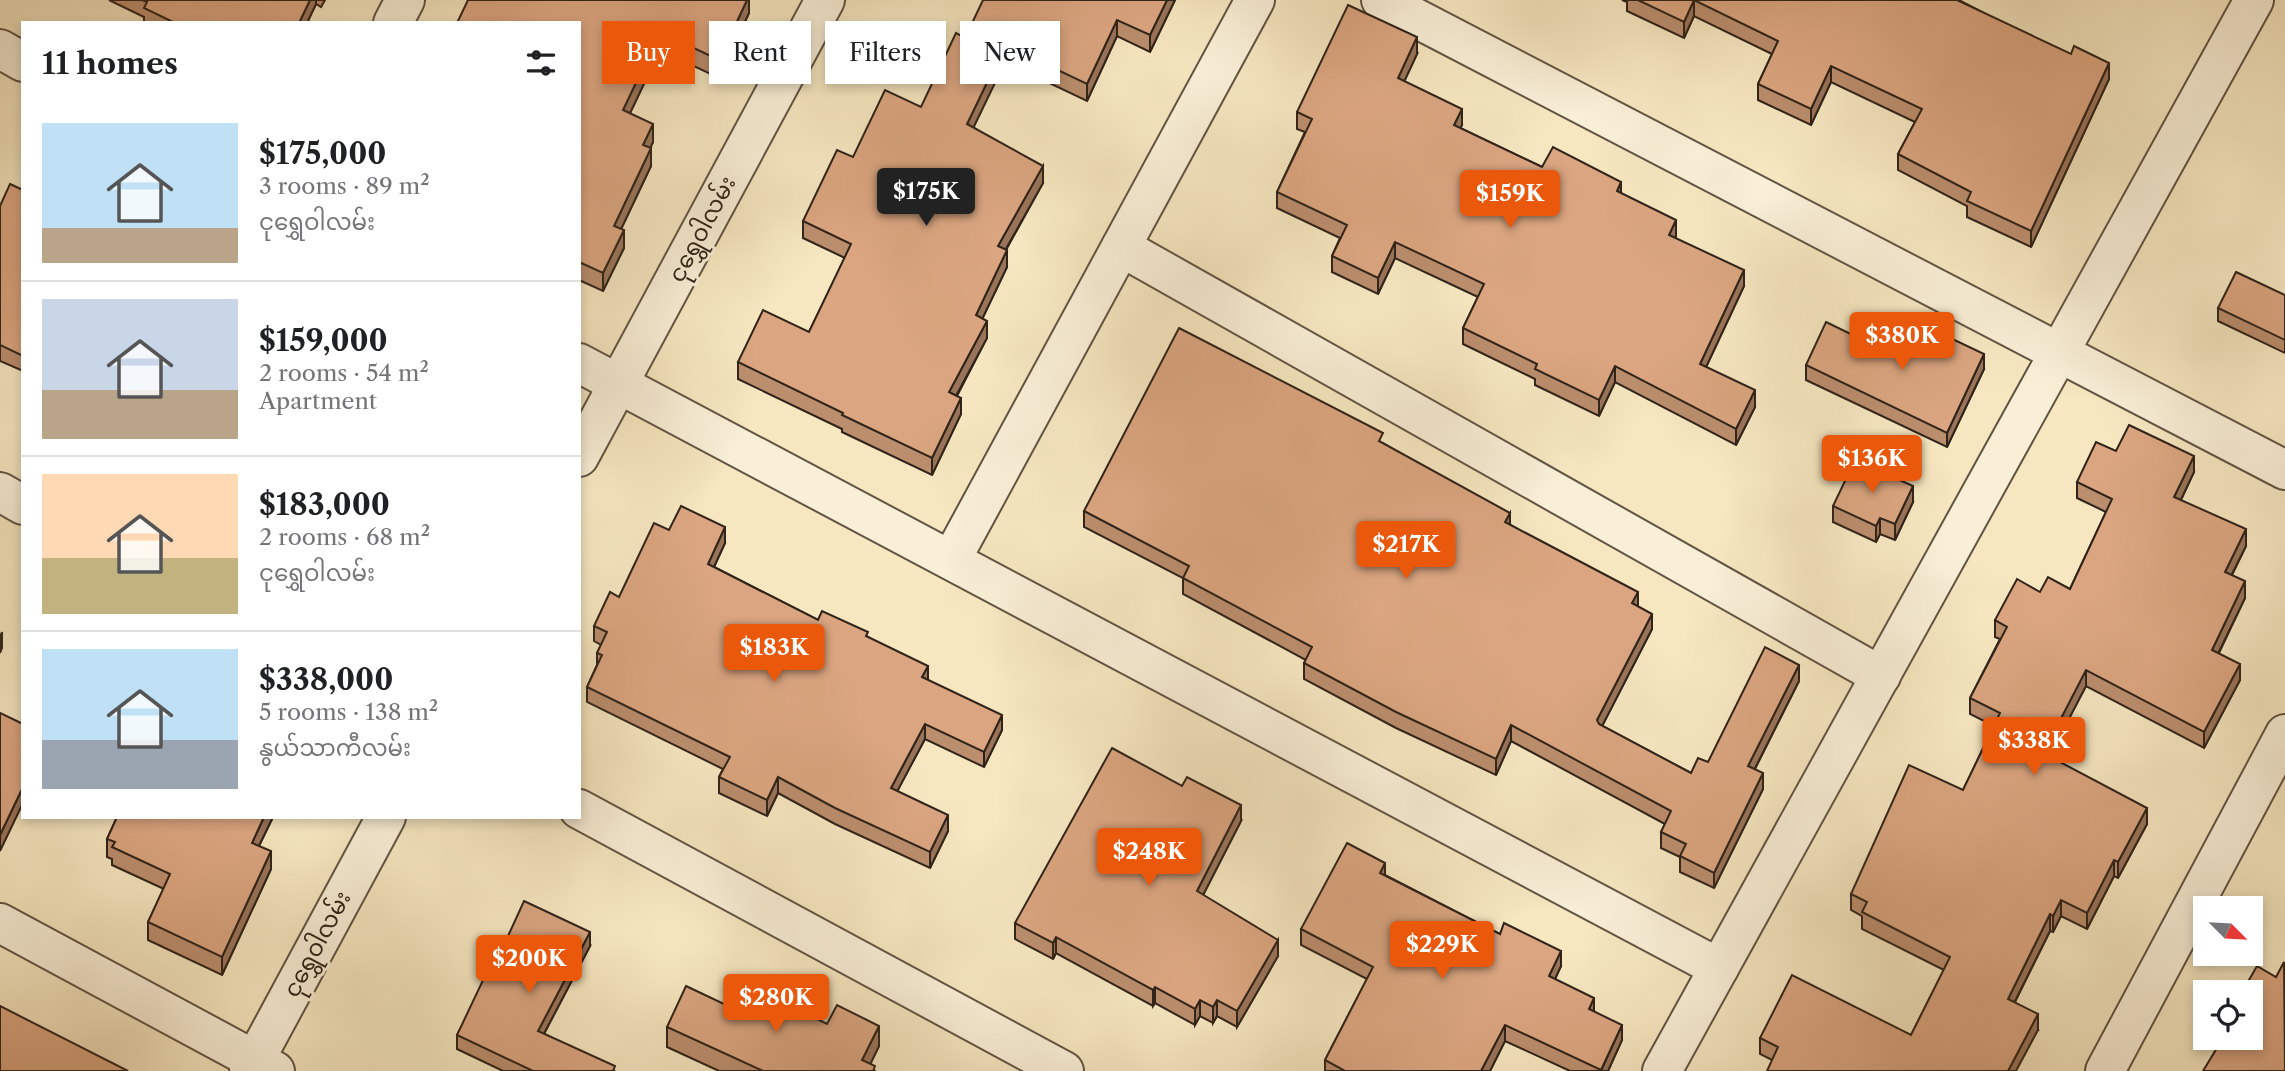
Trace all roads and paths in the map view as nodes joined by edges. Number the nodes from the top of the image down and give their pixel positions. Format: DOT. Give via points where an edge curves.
graph roads {
  1 [pos="405,0"];
  2 [pos="825,0"];
  3 [pos="1255,0"];
  4 [pos="1381,0"];
  5 [pos="2255,0"];
  6 [pos="394,21"];
  7 [pos="0,49"];
  8 [pos="21,61"];
  9 [pos="1121,247"];
  10 [pos="2059,355"];
  11 [pos="581,364"];
  12 [pos="619,384"];
  13 [pos="581,453"];
  14 [pos="2285,470"];
  15 [pos="0,492"];
  16 [pos="21,504"];
  17 [pos="951,560"];
  18 [pos="1881,676"];
  19 [pos="2285,734"];
  20 [pos="581,810"];
  21 [pos="385,819"];
  22 [pos="0,923"];
  23 [pos="1719,968"];
  24 [pos="260,1067"];
  25 [pos="1064,1071"];
  26 [pos="1662,1071"];
  27 [pos="2105,1071"];
  1 -- 6 [label="street"];
  2 -- 12 [label="street, ငုရွှေဝါလမ်း"];
  3 -- 9 [label="street"];
  4 -- 10 [label="street"];
  5 -- 10 [label="street"];
  7 -- 8 [label="street"];
  9 -- 17 [label="street"];
  9 -- 18 [label="street"];
  10 -- 14 [label="street"];
  10 -- 18 [label="street"];
  11 -- 12 [label="street"];
  12 -- 13 [label="street, ငုရွှေဝါလမ်း"];
  12 -- 17 [label="street"];
  15 -- 16 [label="street"];
  17 -- 23 [label="street"];
  18 -- 23 [label="street"];
  19 -- 27 [label="street"];
  20 -- 25 [label="street"];
  21 -- 24 [label="street, ငုရွှေဝါလမ်း"];
  22 -- 24 [label="street"];
  23 -- 26 [label="street"];
}
